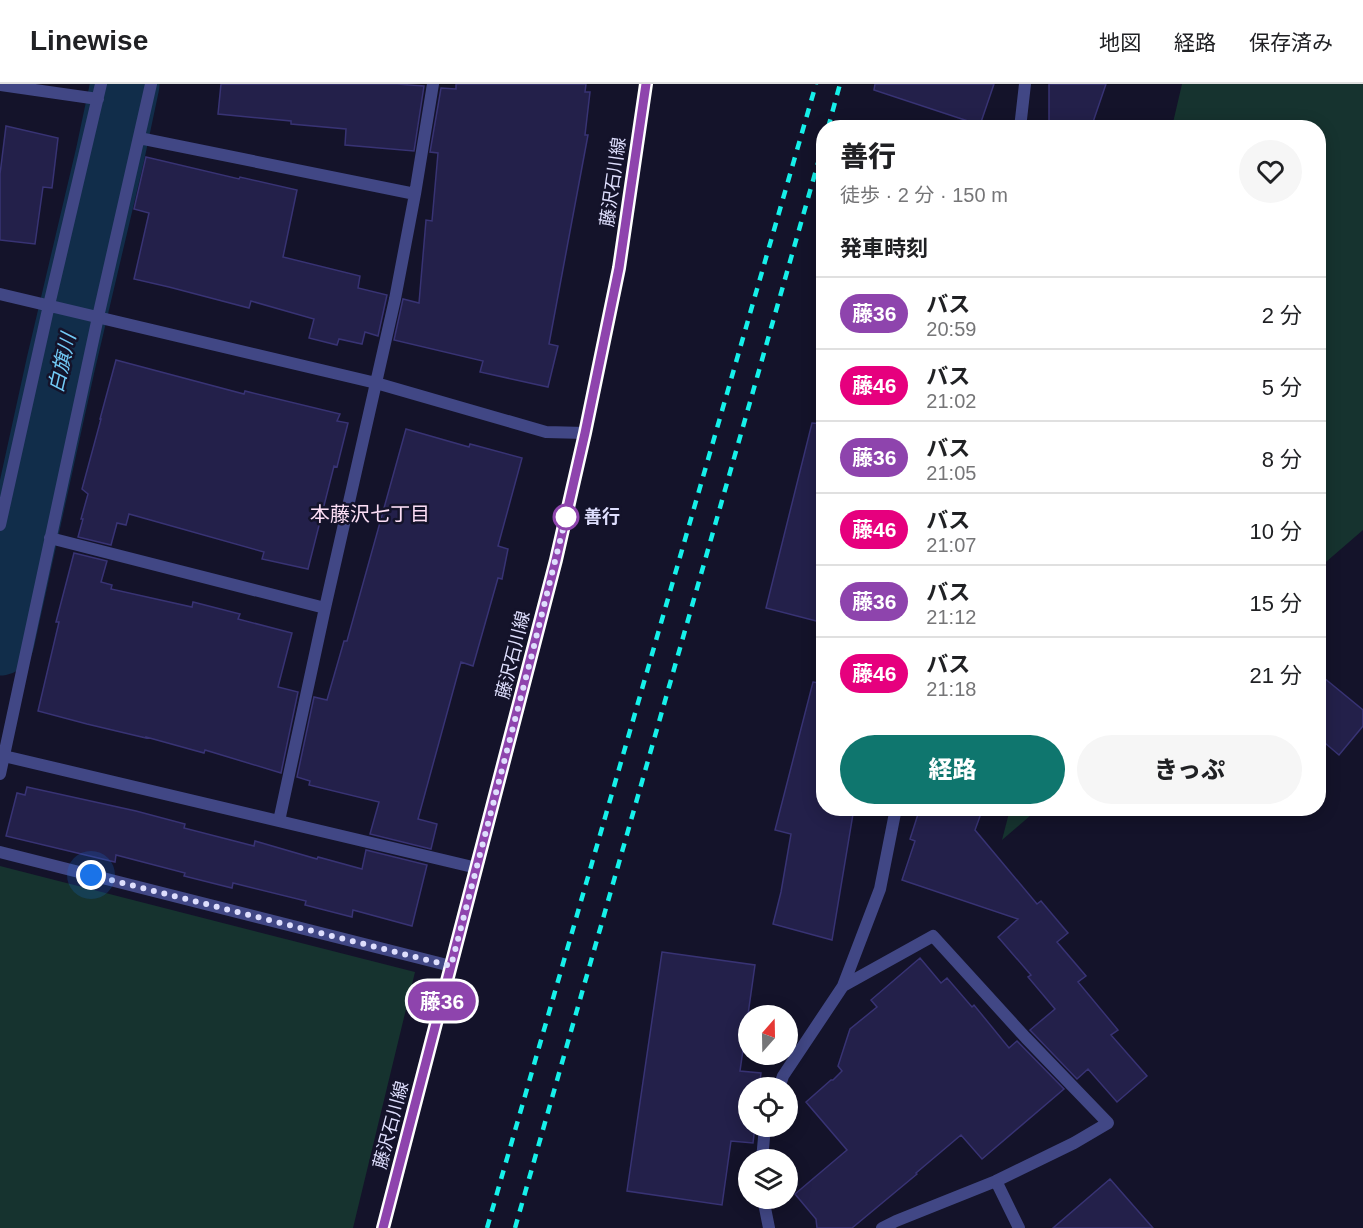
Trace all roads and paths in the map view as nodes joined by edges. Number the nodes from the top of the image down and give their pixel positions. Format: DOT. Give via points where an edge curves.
graph roads {
  1 [pos="101,84"];
  2 [pos="151,84"];
  3 [pos="433,84"];
  4 [pos="646,84"];
  5 [pos="1025,84"];
  6 [pos="0,85"];
  7 [pos="98,99"];
  8 [pos="1021,120"];
  9 [pos="139,138"];
  10 [pos="415,194"];
  11 [pos="0,294"];
  12 [pos="56,307"];
  13 [pos="95,316"];
  14 [pos="376,383"];
  15 [pos="585,433"];
  16 [pos="0,525"];
  17 [pos="50,538"];
  18 [pos="325,608"];
  19 [pos="4,756"];
  20 [pos="0,774"];
  21 [pos="895,816"];
  22 [pos="279,821"];
  23 [pos="0,852"];
  24 [pos="477,867"];
  25 [pos="451,966"];
  26 [pos="843,986"];
  27 [pos="783,1077"];
  28 [pos="996,1181"];
  29 [pos="765,1209"];
  30 [pos="383,1228"];
  31 [pos="769,1228"];
  32 [pos="882,1228"];
  33 [pos="1019,1228"];
  1 -- 7 [label="street"];
  2 -- 9 [label="street"];
  3 -- 10 [label="street"];
  4 -- 15 [label="street, 藤沢石川線" via="619,268"];
  5 -- 8 [label="street"];
  6 -- 7 [label="street"];
  7 -- 12 [label="street"];
  9 -- 10 [label="street"];
  9 -- 13 [label="street"];
  10 -- 14 [label="street"];
  11 -- 12 [label="street"];
  12 -- 13 [label="street"];
  12 -- 16 [label="street"];
  13 -- 14 [label="street"];
  13 -- 17 [label="street"];
  14 -- 15 [label="street" via="546,432"];
  14 -- 18 [label="street"];
  15 -- 24 [label="street, 藤沢石川線"];
  17 -- 18 [label="street"];
  17 -- 19 [label="street"];
  18 -- 22 [label="street"];
  19 -- 20 [label="street"];
  19 -- 22 [label="street"];
  21 -- 26 [label="street" via="880,889"];
  22 -- 24 [label="street"];
  23 -- 25 [label="street"];
  24 -- 25 [label="street, 藤沢石川線"];
  25 -- 30 [label="street, 藤沢石川線"];
  26 -- 27 [label="street"];
  26 -- 28 [label="street" via="933,936 1108,1123"];
  28 -- 32 [label="street"];
  28 -- 33 [label="street"];
  29 -- 31 [label="street"];
}
